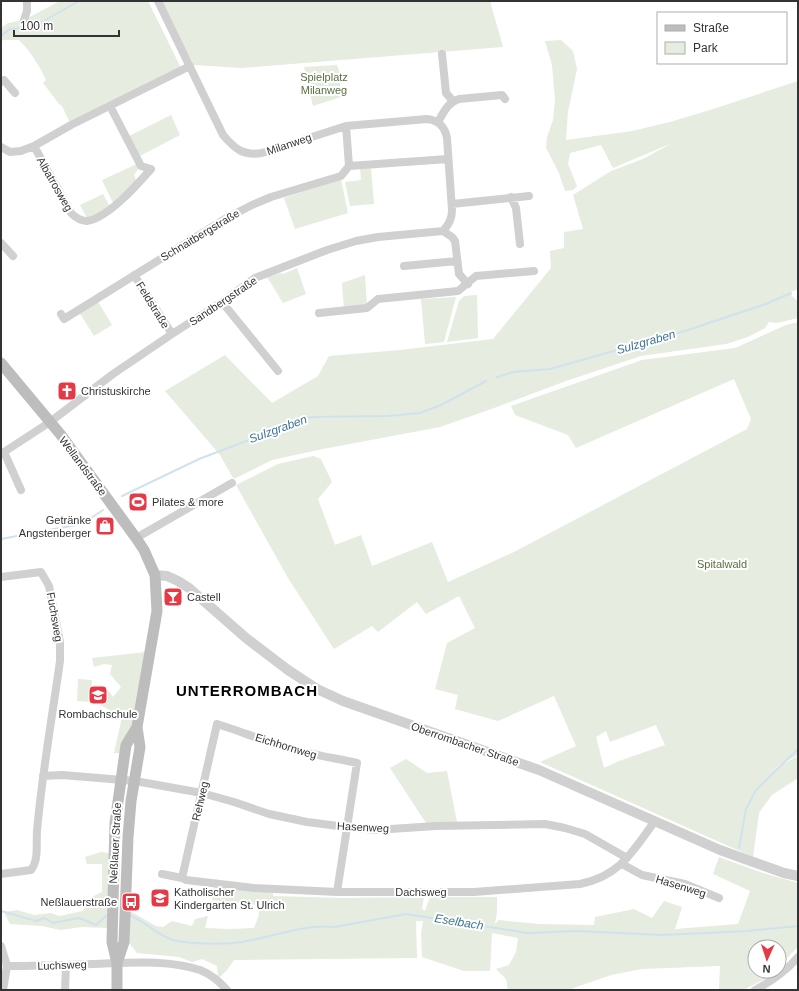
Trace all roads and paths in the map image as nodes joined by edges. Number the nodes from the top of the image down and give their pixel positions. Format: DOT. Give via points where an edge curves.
graph roads {
  1 [pos="27,1"];
  2 [pos="158,1"];
  3 [pos="24,20"];
  4 [pos="442,54"];
  5 [pos="190,66"];
  6 [pos="1,82"];
  7 [pos="15,93"];
  8 [pos="505,99"];
  9 [pos="453,101"];
  10 [pos="110,106"];
  11 [pos="438,122"];
  12 [pos="346,126"];
  13 [pos="34,146"];
  14 [pos="1,147"];
  15 [pos="448,159"];
  16 [pos="349,166"];
  17 [pos="530,196"];
  18 [pos="511,197"];
  19 [pos="452,204"];
  20 [pos="443,231"];
  21 [pos="1,243"];
  22 [pos="520,244"];
  23 [pos="13,256"];
  24 [pos="457,261"];
  25 [pos="404,266"];
  26 [pos="534,271"];
  27 [pos="134,275"];
  28 [pos="468,284"];
  29 [pos="222,302"];
  30 [pos="320,313"];
  31 [pos="61,314"];
  32 [pos="172,334"];
  33 [pos="1,363"];
  34 [pos="278,370"];
  35 [pos="50,422"];
  36 [pos="3,453"];
  37 [pos="232,483"];
  38 [pos="21,490"];
  39 [pos="136,538"];
  40 [pos="155,575"];
  41 [pos="1,577"];
  42 [pos="217,724"];
  43 [pos="137,727"];
  44 [pos="43,776"];
  45 [pos="120,779"];
  46 [pos="135,781"];
  47 [pos="202,794"];
  48 [pos="655,821"];
  49 [pos="346,827"];
  50 [pos="624,861"];
  51 [pos="1,874"];
  52 [pos="162,874"];
  53 [pos="798,876"];
  54 [pos="182,878"];
  55 [pos="337,892"];
  56 [pos="719,898"];
  57 [pos="1,946"];
  58 [pos="798,957"];
  59 [pos="117,963"];
  60 [pos="66,965"];
  61 [pos="7,966"];
  62 [pos="3,990"];
  63 [pos="66,990"];
  64 [pos="117,990"];
  65 [pos="227,990"];
  66 [pos="755,990"];
  1 -- 3 [label="street"];
  2 -- 5 [label="street, Milanweg"];
  4 -- 9 [label="street" via="446,93"];
  5 -- 10 [label="street, Albatrosweg"];
  5 -- 12 [label="street, Milanweg" via="224,135 241,152 262,153"];
  6 -- 7 [label="street" via="4,80"];
  8 -- 9 [label="street" via="502,96"];
  9 -- 11 [label="street" via="446,107"];
  10 -- 13 [label="street, Albatrosweg"];
  10 -- 13 [label="street, Albatrosweg" via="141,166 151,169 104,214 86,221 70,213"];
  11 -- 12 [label="street, Milanweg" via="427,119"];
  11 -- 15 [label="street" via="446,132"];
  12 -- 16 [label="street"];
  13 -- 14 [label="street, Albatrosweg" via="10,152"];
  15 -- 16 [label="street"];
  15 -- 19 [label="street"];
  16 -- 27 [label="street, Schnaitbergstraße" via="341,176 270,197 252,205 205,230"];
  17 -- 18 [label="street"];
  18 -- 19 [label="street"];
  18 -- 22 [label="street" via="516,208"];
  19 -- 20 [label="street" via="452,217"];
  20 -- 24 [label="street" via="455,241"];
  20 -- 29 [label="street, Sandbergstraße" via="378,237 327,250 255,278"];
  21 -- 23 [label="street"];
  24 -- 25 [label="street"];
  24 -- 28 [label="street" via="459,274"];
  26 -- 28 [label="street" via="476,276"];
  27 -- 31 [label="street, Schnaitbergstraße" via="64,319"];
  27 -- 32 [label="street, Feldstraße"];
  28 -- 30 [label="street" via="458,290 378,299 367,308"];
  29 -- 32 [label="street, Sandbergstraße"];
  29 -- 34 [label="street"];
  32 -- 35 [label="street, Sandbergstraße" via="113,374"];
  33 -- 35 [label="main road, Wellandstraße"];
  35 -- 36 [label="street, Sandbergstraße"];
  35 -- 39 [label="main road, Wellandstraße"];
  36 -- 38 [label="street"];
  37 -- 39 [label="street"];
  39 -- 40 [label="main road, Wellandstraße"];
  40 -- 43 [label="main road, Neßlauer Straße" via="157,611"];
  40 -- 48 [label="street, Oberrombacher Straße" via="166,576 183,585 246,638 317,689 343,701 539,770"];
  41 -- 44 [label="street, Fuchsweg" via="41,572 49,586 60,642 60,661"];
  42 -- 47 [label="street, Rehweg"];
  42 -- 49 [label="street, Eichhornweg" via="276,744 356,763"];
  43 -- 45 [label="main road, Neßlauer Straße" via="126,745"];
  43 -- 46 [label="main road, Neßlauer Straße" via="140,747"];
  44 -- 45 [label="street"];
  44 -- 51 [label="street, Fuchsweg" via="36,864 31,870"];
  45 -- 46 [label="street, Hasenweg"];
  45 -- 59 [label="main road, Neßlauer Straße" via="113,870 112,942"];
  46 -- 47 [label="street, Hasenweg"];
  46 -- 59 [label="main road, Neßlauer Straße" via="128,837 124,942"];
  47 -- 49 [label="street, Hasenweg" via="269,814"];
  47 -- 54 [label="street, Rehweg"];
  48 -- 50 [label="street, Dachsweg"];
  48 -- 53 [label="street, Oberrombacher Straße" via="720,850"];
  49 -- 50 [label="street, Hasenweg" via="375,830 545,824 585,834"];
  49 -- 55 [label="street"];
  50 -- 55 [label="street, Dachsweg" via="605,876 580,884 474,892"];
  50 -- 56 [label="street, Hasenweg" via="642,875 685,884"];
  52 -- 54 [label="street, Dachsweg"];
  54 -- 55 [label="street, Dachsweg" via="254,888"];
  57 -- 61 [label="street"];
  58 -- 66 [label="street" via="790,967"];
  59 -- 60 [label="street, Luchsweg"];
  59 -- 64 [label="main road, Neßlauer Straße"];
  59 -- 65 [label="street, Luchsweg" via="159,963 187,967 202,971"];
  60 -- 61 [label="street, Luchsweg"];
  60 -- 63 [label="street"];
  61 -- 62 [label="street"];
}
